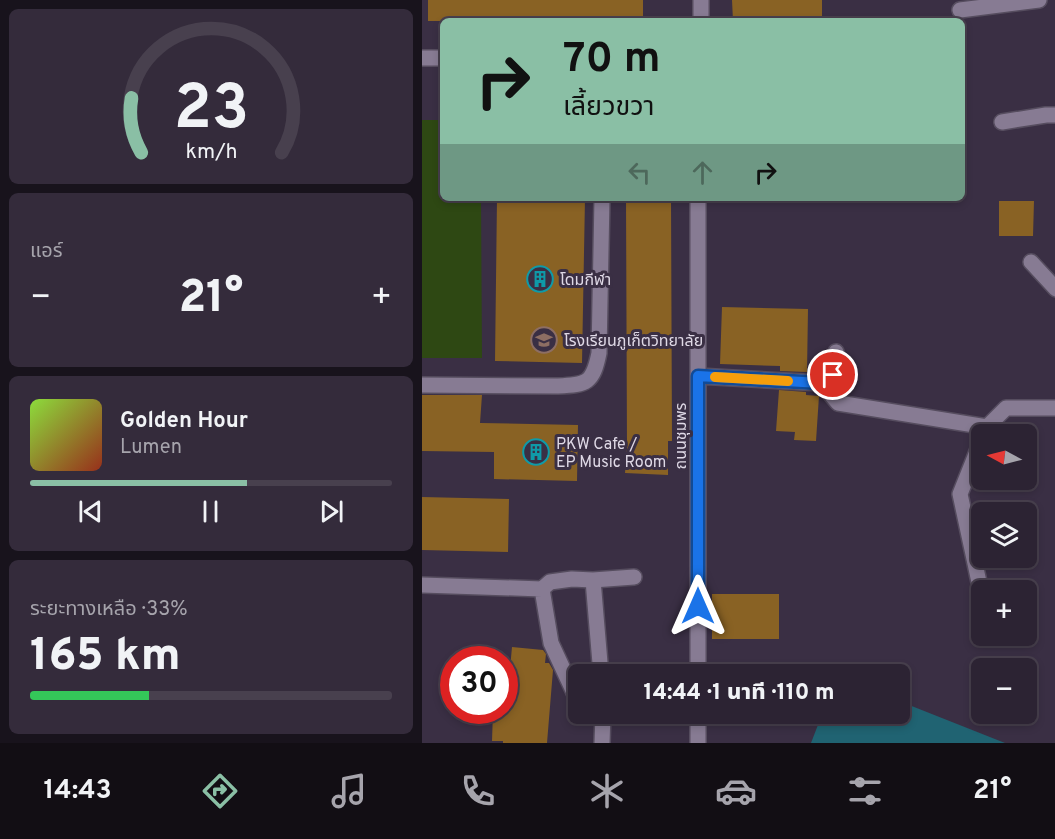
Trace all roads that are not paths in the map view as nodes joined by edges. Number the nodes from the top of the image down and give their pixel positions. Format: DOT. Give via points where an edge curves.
graph roads {
  1 [pos="701,0"];
  2 [pos="1040,0"];
  3 [pos="959,10"];
  4 [pos="701,18"];
  5 [pos="422,58"];
  6 [pos="440,58"];
  7 [pos="1055,115"];
  8 [pos="1002,122"];
  9 [pos="602,201"];
  10 [pos="698,201"];
  11 [pos="1031,262"];
  12 [pos="1055,290"];
  13 [pos="836,352"];
  14 [pos="698,376"];
  15 [pos="821,383"];
  16 [pos="422,385"];
  17 [pos="1055,408"];
  18 [pos="992,424"];
  19 [pos="971,431"];
  20 [pos="971,466"];
  21 [pos="634,577"];
  22 [pos="593,580"];
  23 [pos="979,580"];
  24 [pos="422,585"];
  25 [pos="542,590"];
  26 [pos="600,664"];
  27 [pos="698,664"];
  28 [pos="568,680"];
  29 [pos="602,724"];
  30 [pos="698,724"];
  31 [pos="602,743"];
  32 [pos="698,743"];
  1 -- 4 [label="street"];
  2 -- 3 [label="street"];
  5 -- 6 [label="street"];
  7 -- 8 [label="street"];
  9 -- 16 [label="street" via="599,353 596,370 589,380 558,386"];
  10 -- 14 [label="street, ถนนชุมพร"];
  11 -- 12 [label="street"];
  13 -- 15 [label="street" via="833,375"];
  14 -- 15 [label="street"];
  14 -- 27 [label="street, ถนนชุมพร"];
  15 -- 19 [label="street" via="839,403"];
  17 -- 18 [label="street" via="1006,408"];
  20 -- 23 [label="street" via="960,494"];
  21 -- 22 [label="street"];
  22 -- 25 [label="street" via="550,582"];
  22 -- 26 [label="street"];
  24 -- 25 [label="street"];
  25 -- 28 [label="street" via="551,643"];
  29 -- 31 [label="street"];
  30 -- 32 [label="street"];
}
